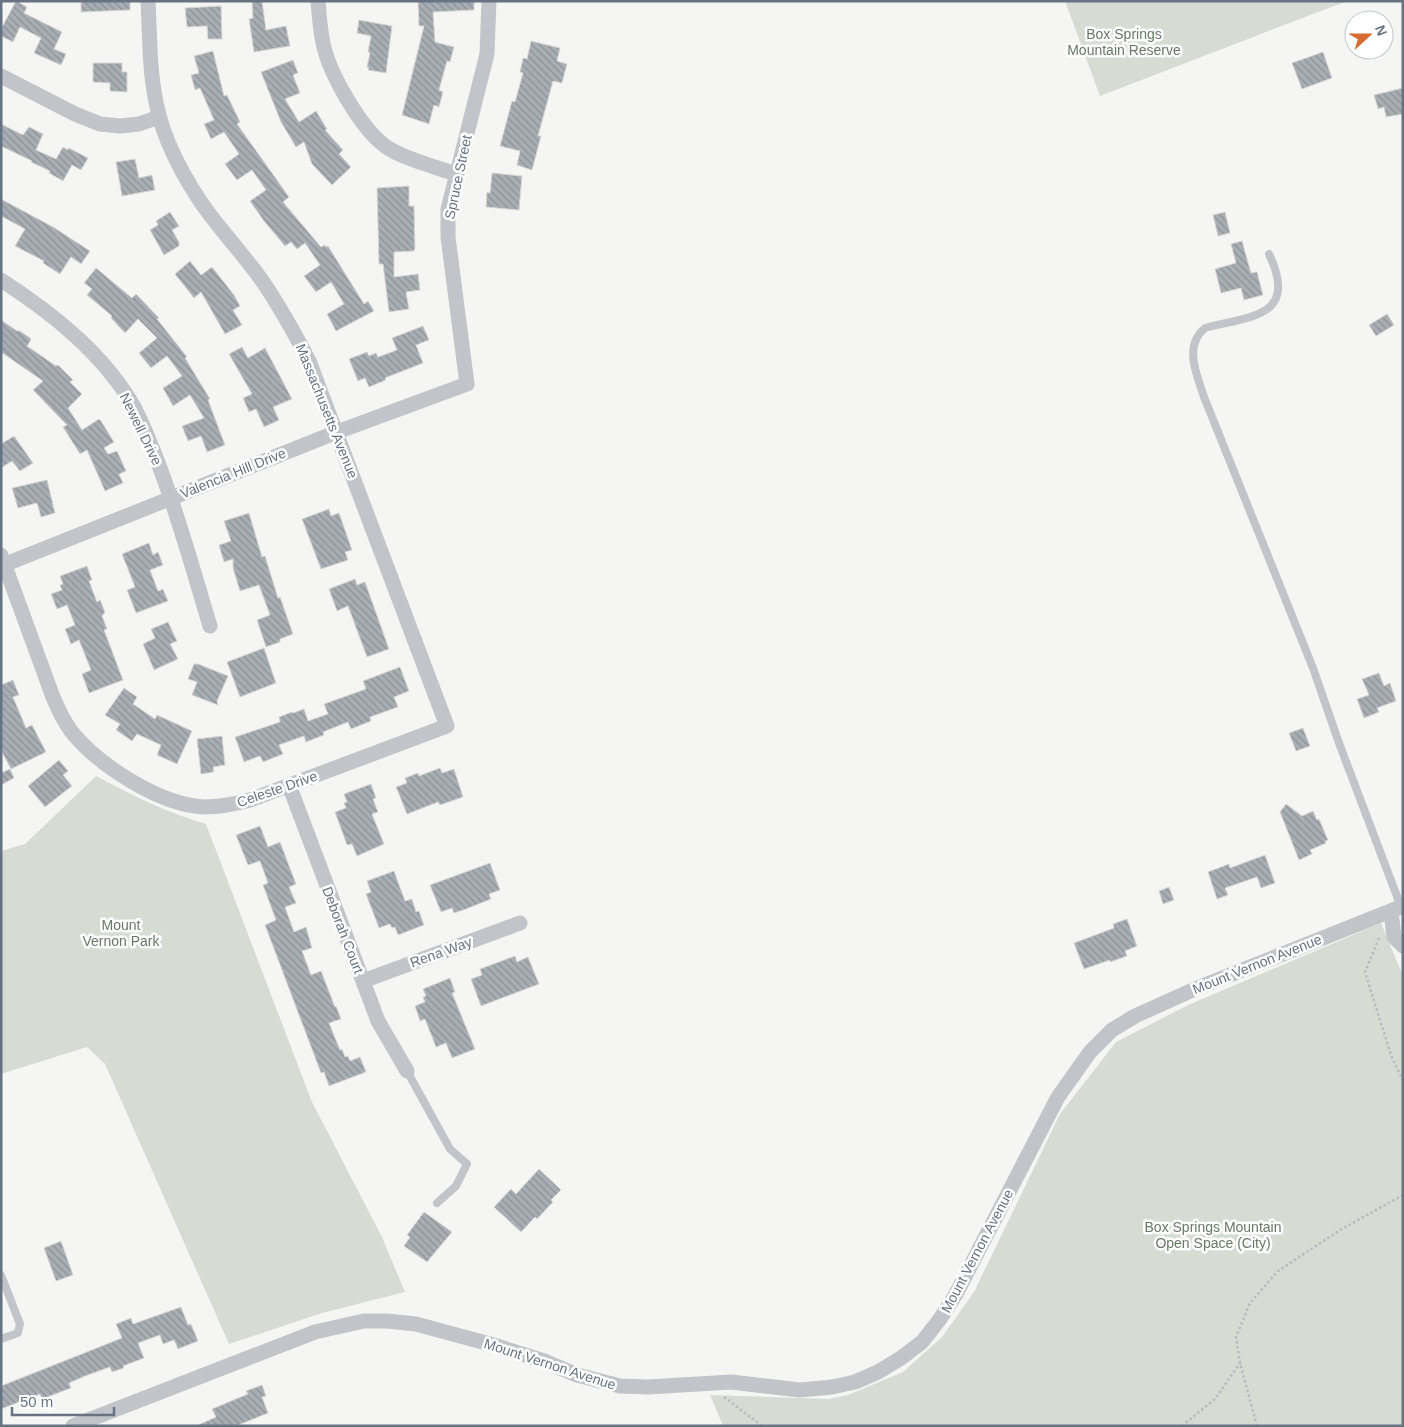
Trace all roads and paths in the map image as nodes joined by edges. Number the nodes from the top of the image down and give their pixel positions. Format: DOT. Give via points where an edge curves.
graph roads {
  1 [pos="148,1"];
  2 [pos="318,1"];
  3 [pos="489,1"];
  4 [pos="1,76"];
  5 [pos="159,116"];
  6 [pos="456,174"];
  7 [pos="1269,254"];
  8 [pos="1,280"];
  9 [pos="467,384"];
  10 [pos="336,432"];
  11 [pos="172,498"];
  12 [pos="2,562"];
  13 [pos="210,626"];
  14 [pos="447,726"];
  15 [pos="289,786"];
  16 [pos="1397,912"];
  17 [pos="520,923"];
  18 [pos="1403,946"];
  19 [pos="363,981"];
  20 [pos="407,1071"];
  21 [pos="1403,1081"];
  22 [pos="1403,1195"];
  23 [pos="438,1203"];
  24 [pos="1,1275"];
  25 [pos="1,1339"];
  26 [pos="1240,1363"];
  27 [pos="704,1383"];
  28 [pos="73,1426"];
  29 [pos="762,1426"];
  30 [pos="1182,1426"];
  31 [pos="1257,1426"];
  1 -- 5 [label="street, Massachusetts Avenue" via="153,86"];
  2 -- 6 [label="street" via="323,45 339,82 366,126 386,146 402,155"];
  3 -- 6 [label="street, Spruce Street" via="487,54"];
  4 -- 5 [label="street" via="100,124 138,124"];
  5 -- 10 [label="street, Massachusetts Avenue" via="182,170 199,199 263,282 293,330 309,361"];
  6 -- 9 [label="street, Spruce Street" via="448,209 448,237"];
  7 -- 16 [label="lane" via="1280,281 1280,292 1271,307 1262,314 1205,328 1197,334 1193,344 1194,363 1204,397 1313,668"];
  8 -- 11 [label="street, Newell Drive" via="56,319 122,388 145,431"];
  9 -- 10 [label="street, Valencia Hill Drive"];
  10 -- 11 [label="street, Valencia Hill Drive"];
  10 -- 14 [label="street, Massachusetts Avenue"];
  11 -- 12 [label="street, Valencia Hill Drive"];
  11 -- 13 [label="street, Newell Drive"];
  12 -- 15 [label="street, Celeste Drive" via="59,712 90,751 151,792 203,807 227,806"];
  14 -- 15 [label="street, Celeste Drive"];
  15 -- 19 [label="street, Deborah Court"];
  16 -- 18 [label="street" via="1394,937"];
  16 -- 21 [label="path" via="1379,937 1365,972 1391,1055"];
  16 -- 27 [label="street, Mount Vernon Avenue" via="1195,988 1134,1016 1112,1030 1090,1052 1058,1097 940,1319 922,1342 901,1358 855,1382 832,1387 800,1390 731,1382"];
  17 -- 19 [label="street, Rena Way"];
  19 -- 20 [label="street, Deborah Court" via="378,1021"];
  20 -- 23 [label="lane" via="450,1149 467,1164 456,1186"];
  22 -- 26 [label="path" via="1340,1230 1278,1271 1250,1303 1236,1336"];
  24 -- 25 [label="lane" via="20,1324 18,1333"];
  26 -- 30 [label="path" via="1214,1400"];
  26 -- 31 [label="path"];
  27 -- 28 [label="street, Mount Vernon Avenue" via="620,1386 577,1375 497,1346 416,1324 364,1320 307,1334"];
  27 -- 29 [label="path"];
}
